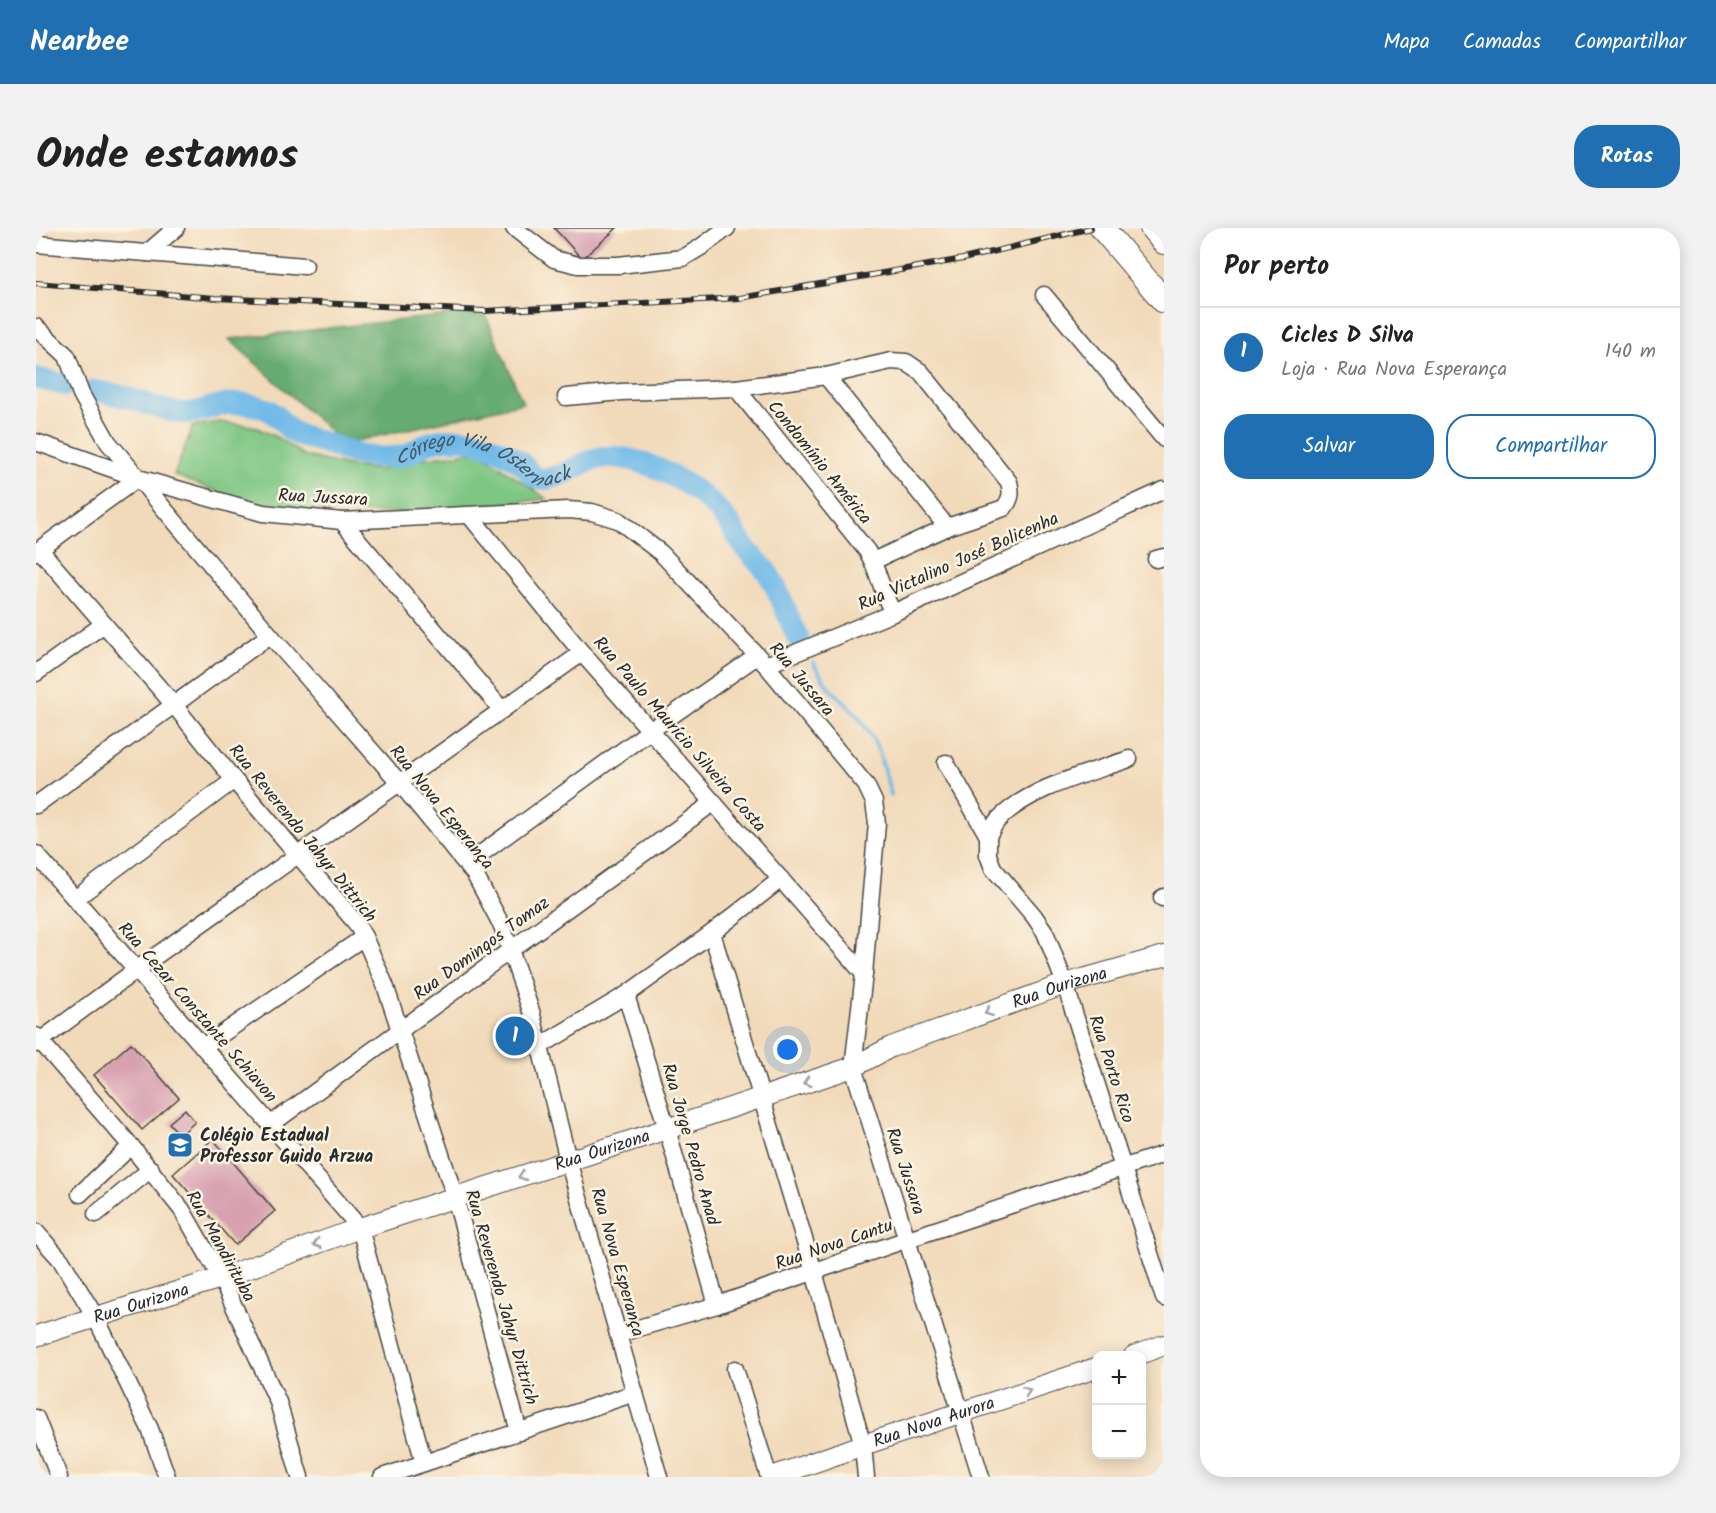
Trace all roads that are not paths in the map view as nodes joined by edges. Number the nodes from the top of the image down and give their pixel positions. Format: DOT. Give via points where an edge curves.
graph roads {
  1 [pos="176,228"];
  2 [pos="514,228"];
  3 [pos="726,228"];
  4 [pos="1102,228"];
  5 [pos="1152,228"];
  6 [pos="1164,242"];
  7 [pos="36,244"];
  8 [pos="147,253"];
  9 [pos="305,266"];
  10 [pos="1044,295"];
  11 [pos="1164,301"];
  12 [pos="36,327"];
  13 [pos="826,376"];
  14 [pos="736,388"];
  15 [pos="566,397"];
  16 [pos="1164,439"];
  17 [pos="36,442"];
  18 [pos="138,478"];
  19 [pos="1164,490"];
  20 [pos="470,516"];
  21 [pos="342,521"];
  22 [pos="947,527"];
  23 [pos="38,551"];
  24 [pos="873,561"];
  25 [pos="892,613"];
  26 [pos="104,624"];
  27 [pos="270,635"];
  28 [pos="582,653"];
  29 [pos="761,660"];
  30 [pos="36,673"];
  31 [pos="174,705"];
  32 [pos="502,710"];
  33 [pos="651,730"];
  34 [pos="1129,759"];
  35 [pos="946,763"];
  36 [pos="234,780"];
  37 [pos="399,782"];
  38 [pos="714,802"];
  39 [pos="36,805"];
  40 [pos="988,836"];
  41 [pos="36,854"];
  42 [pos="299,854"];
  43 [pos="467,864"];
  44 [pos="782,879"];
  45 [pos="75,899"];
  46 [pos="712,933"];
  47 [pos="364,937"];
  48 [pos="510,950"];
  49 [pos="1164,956"];
  50 [pos="136,970"];
  51 [pos="864,974"];
  52 [pos="1065,984"];
  53 [pos="626,995"];
  54 [pos="400,1031"];
  55 [pos="37,1040"];
  56 [pos="540,1046"];
  57 [pos="203,1047"];
  58 [pos="853,1067"];
  59 [pos="762,1097"];
  60 [pos="270,1125"];
  61 [pos="667,1129"];
  62 [pos="131,1146"];
  63 [pos="1164,1154"];
  64 [pos="568,1160"];
  65 [pos="1123,1167"];
  66 [pos="150,1169"];
  67 [pos="80,1194"];
  68 [pos="455,1197"];
  69 [pos="96,1214"];
  70 [pos="360,1228"];
  71 [pos="36,1232"];
  72 [pos="908,1239"];
  73 [pos="814,1272"];
  74 [pos="221,1278"];
  75 [pos="1164,1298"];
  76 [pos="717,1305"];
  77 [pos="96,1318"];
  78 [pos="618,1334"];
  79 [pos="36,1336"];
  80 [pos="1164,1345"];
  81 [pos="1146,1352"];
  82 [pos="735,1369"];
  83 [pos="1092,1369"];
  84 [pos="635,1393"];
  85 [pos="961,1414"];
  86 [pos="36,1418"];
  87 [pos="519,1432"];
  88 [pos="863,1445"];
  89 [pos="424,1463"];
  90 [pos="59,1477"];
  91 [pos="167,1477"];
  92 [pos="300,1477"];
  93 [pos="382,1477"];
  94 [pos="659,1477"];
  95 [pos="771,1477"];
  96 [pos="866,1477"];
  97 [pos="981,1477"];
  1 -- 8 [label="street"];
  2 -- 3 [label="street" via="554,259 578,265 682,258"];
  4 -- 11 [label="highway"];
  5 -- 6 [label="highway"];
  7 -- 8 [label="street"];
  8 -- 9 [label="street"];
  10 -- 16 [label="street"];
  12 -- 18 [label="street, Rua Nova Esperança" via="67,356 99,427"];
  13 -- 14 [label="street, Condomínio América"];
  13 -- 22 [label="street"];
  13 -- 22 [label="street, Condomínio América" via="891,361 906,362 921,372 1009,482 1011,490 1010,501 1004,508"];
  14 -- 15 [label="street, Condomínio América"];
  14 -- 24 [label="street, Condomínio América"];
  17 -- 18 [label="street, Rua Jussara"];
  18 -- 21 [label="street, Rua Jussara" via="263,513"];
  18 -- 23 [label="street"];
  18 -- 27 [label="street, Rua Nova Esperança"];
  19 -- 25 [label="street, Rua Victalino José Bolicenha"];
  20 -- 21 [label="street, Rua Jussara"];
  20 -- 28 [label="street, Rua Paulo Maurício Silveira Costa"];
  20 -- 29 [label="street, Rua Jussara" via="568,510 618,520 661,553"];
  21 -- 32 [label="street"];
  22 -- 24 [label="street, Condomínio América"];
  23 -- 26 [label="street, Rua Reverendo Jahyr Dittrich"];
  24 -- 25 [label="street, Condomínio América"];
  25 -- 29 [label="street, Rua Victalino José Bolicenha"];
  26 -- 30 [label="street"];
  26 -- 31 [label="street, Rua Reverendo Jahyr Dittrich"];
  27 -- 31 [label="street"];
  27 -- 37 [label="street, Rua Nova Esperança"];
  28 -- 32 [label="street"];
  28 -- 33 [label="street, Rua Paulo Maurício Silveira Costa"];
  29 -- 33 [label="street, Rua Victalino José Bolicenha"];
  29 -- 51 [label="street, Rua Jussara" via="866,785 874,802 878,823"];
  31 -- 36 [label="street, Rua Reverendo Jahyr Dittrich"];
  31 -- 39 [label="street"];
  32 -- 37 [label="street"];
  33 -- 38 [label="street, Rua Paulo Maurício Silveira Costa"];
  33 -- 43 [label="street, Rua Victalino José Bolicenha"];
  34 -- 40 [label="street" via="1022,800 997,821"];
  35 -- 40 [label="street"];
  36 -- 42 [label="street, Rua Reverendo Jahyr Dittrich"];
  36 -- 45 [label="street"];
  37 -- 42 [label="street"];
  37 -- 43 [label="street, Rua Nova Esperança"];
  38 -- 44 [label="street, Rua Paulo Maurício Silveira Costa"];
  38 -- 48 [label="street, Rua Domingos Tomaz"];
  40 -- 52 [label="street, Rua Porto Rico" via="993,868 1045,932"];
  41 -- 45 [label="street, Rua Cezar Constante Schiavon"];
  42 -- 47 [label="street, Rua Reverendo Jahyr Dittrich"];
  42 -- 50 [label="street"];
  43 -- 48 [label="street, Rua Nova Esperança" via="502,926"];
  44 -- 46 [label="street"];
  44 -- 51 [label="street, Rua Paulo Maurício Silveira Costa"];
  45 -- 50 [label="street, Rua Cezar Constante Schiavon"];
  46 -- 53 [label="street"];
  46 -- 59 [label="street"];
  47 -- 54 [label="street, Rua Reverendo Jahyr Dittrich"];
  47 -- 57 [label="street"];
  48 -- 54 [label="street, Rua Domingos Tomaz"];
  48 -- 56 [label="street, Rua Nova Esperança"];
  49 -- 52 [label="main road, Rua Ourizona"];
  50 -- 55 [label="street"];
  50 -- 57 [label="street, Rua Cezar Constante Schiavon"];
  51 -- 58 [label="street, Rua Jussara"];
  52 -- 58 [label="main road, Rua Ourizona, one-way" via="891,1047"];
  52 -- 65 [label="street, Rua Porto Rico"];
  53 -- 56 [label="street"];
  53 -- 61 [label="street, Rua Jorge Pedro Anad"];
  54 -- 60 [label="street, Rua Domingos Tomaz"];
  54 -- 68 [label="street, Rua Reverendo Jahyr Dittrich"];
  55 -- 62 [label="street, Rua Mandirituba"];
  56 -- 64 [label="street, Rua Nova Esperança"];
  57 -- 60 [label="street, Rua Cezar Constante Schiavon"];
  58 -- 59 [label="main road, Rua Ourizona, one-way"];
  58 -- 72 [label="street, Rua Jussara"];
  59 -- 61 [label="main road, Rua Ourizona"];
  59 -- 73 [label="street"];
  60 -- 70 [label="street, Rua Cezar Constante Schiavon"];
  61 -- 64 [label="main road, Rua Ourizona"];
  61 -- 76 [label="street, Rua Jorge Pedro Anad"];
  62 -- 66 [label="street, Rua Mandirituba"];
  62 -- 67 [label="street"];
  63 -- 65 [label="street, Rua Nova Cantu"];
  64 -- 68 [label="main road, Rua Ourizona, one-way"];
  64 -- 78 [label="street, Rua Nova Esperança"];
  65 -- 72 [label="street, Rua Nova Cantu"];
  65 -- 75 [label="street, Rua Porto Rico"];
  66 -- 69 [label="street"];
  66 -- 74 [label="street, Rua Mandirituba" via="182,1210"];
  68 -- 70 [label="main road, Rua Ourizona"];
  68 -- 87 [label="street, Rua Reverendo Jahyr Dittrich"];
  70 -- 74 [label="main road, Rua Ourizona, one-way"];
  70 -- 89 [label="street, Rua Cezar Constante Schiavon"];
  71 -- 77 [label="street" via="61,1260"];
  72 -- 73 [label="street, Rua Nova Cantu"];
  72 -- 85 [label="street, Rua Jussara"];
  73 -- 76 [label="street, Rua Nova Cantu"];
  73 -- 88 [label="street"];
  74 -- 77 [label="main road, Rua Ourizona"];
  74 -- 92 [label="street, Rua Mandirituba" via="278,1402"];
  76 -- 78 [label="street, Rua Nova Cantu"];
  77 -- 79 [label="main road, Rua Ourizona"];
  77 -- 91 [label="street" via="150,1429"];
  78 -- 84 [label="street, Rua Nova Esperança"];
  80 -- 81 [label="main road"];
  82 -- 95 [label="street"];
  85 -- 83 [label="main road, Rua Nova Aurora, one-way"];
  84 -- 87 [label="street"];
  84 -- 94 [label="street, Rua Nova Esperança"];
  85 -- 88 [label="main road, Rua Nova Aurora"];
  85 -- 97 [label="street, Rua Jussara"];
  86 -- 90 [label="street"];
  87 -- 89 [label="street"];
  88 -- 95 [label="main road, Rua Nova Aurora"];
  88 -- 96 [label="street"];
  89 -- 93 [label="street"];
}
